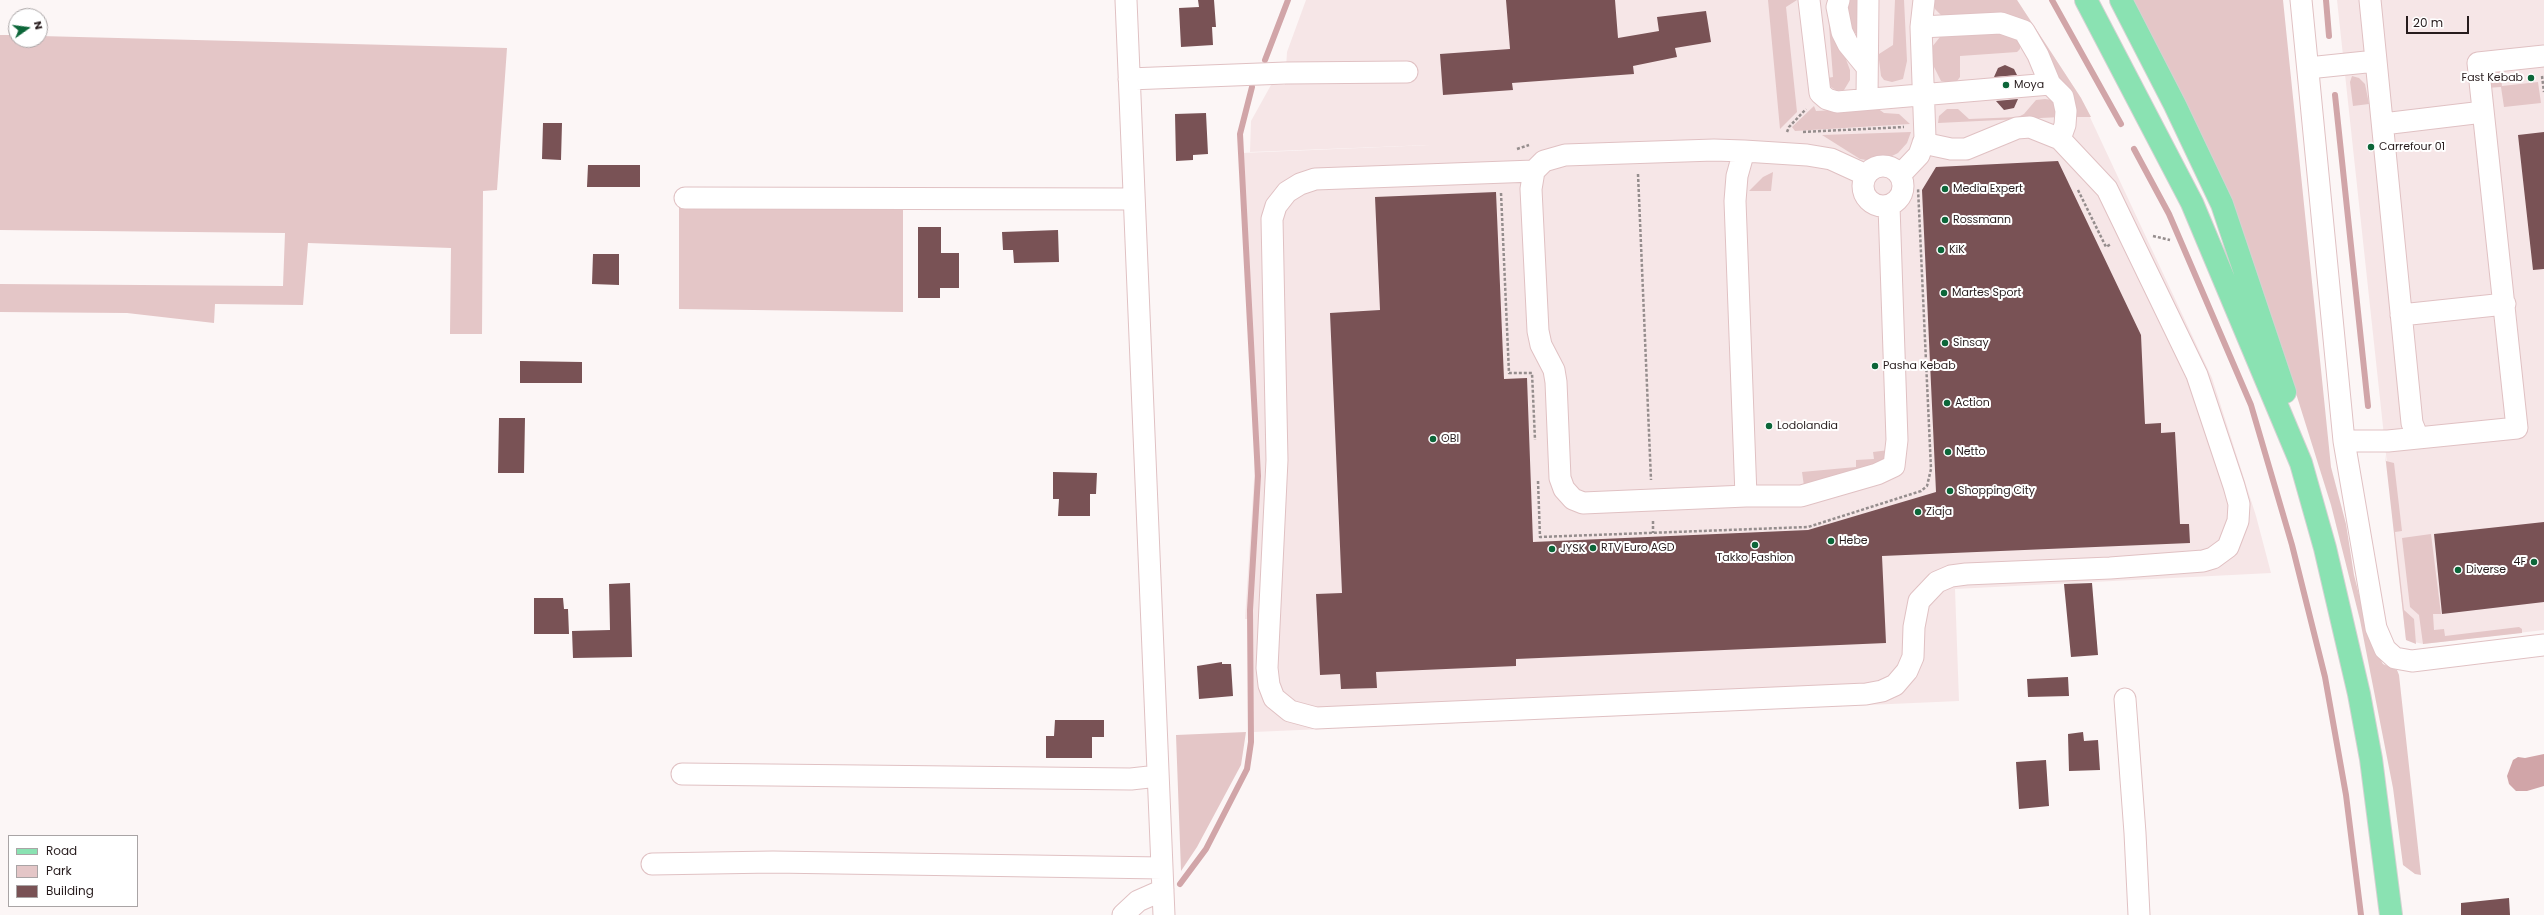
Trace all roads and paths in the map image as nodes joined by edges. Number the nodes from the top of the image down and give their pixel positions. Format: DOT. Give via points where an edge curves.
graph roads {
  1 [pos="1126,0"];
  2 [pos="1809,0"];
  3 [pos="1839,0"];
  4 [pos="1868,0"];
  5 [pos="1916,0"];
  6 [pos="1924,0"];
  7 [pos="2086,0"];
  8 [pos="2120,0"];
  9 [pos="2301,0"];
  10 [pos="2370,0"];
  11 [pos="1921,27"];
  12 [pos="2544,56"];
  13 [pos="2376,61"];
  14 [pos="1866,66"];
  15 [pos="2308,68"];
  16 [pos="1407,72"];
  17 [pos="2544,75"];
  18 [pos="1129,79"];
  19 [pos="2050,84"];
  20 [pos="2544,92"];
  21 [pos="1923,96"];
  22 [pos="1823,97"];
  23 [pos="1867,98"];
  24 [pos="2483,112"];
  25 [pos="2383,124"];
  26 [pos="1786,133"];
  27 [pos="2060,139"];
  28 [pos="1923,143"];
  29 [pos="1744,151"];
  30 [pos="1637,152"];
  31 [pos="1534,171"];
  32 [pos="1866,175"];
  33 [pos="1900,175"];
  34 [pos="2075,184"];
  35 [pos="686,198"];
  36 [pos="1134,199"];
  37 [pos="1889,206"];
  38 [pos="2106,247"];
  39 [pos="2505,304"];
  40 [pos="2401,315"];
  41 [pos="2418,438"];
  42 [pos="2344,441"];
  43 [pos="2301,463"];
  44 [pos="1746,496"];
  45 [pos="1652,501"];
  46 [pos="1653,532"];
  47 [pos="2544,645"];
  48 [pos="2125,699"];
  49 [pos="682,774"];
  50 [pos="1158,776"];
  51 [pos="652,864"];
  52 [pos="1162,868"];
  53 [pos="1162,890"];
  54 [pos="1123,915"];
  55 [pos="1164,915"];
  56 [pos="2139,915"];
  57 [pos="2391,915"];
  1 -- 18 [label="street"];
  2 -- 22 [label="street" via="1820,93"];
  3 -- 14 [label="street" via="1837,7 1842,32 1848,44"];
  4 -- 14 [label="street"];
  5 -- 11 [label="street"];
  6 -- 11 [label="street"];
  7 -- 43 [label="main road" via="2192,203"];
  8 -- 43 [label="main road" via="2175,105 2222,204 2284,387 2296,429"];
  9 -- 15 [label="street"];
  10 -- 13 [label="street"];
  11 -- 19 [label="street" via="2001,23 2024,31"];
  11 -- 21 [label="street"];
  12 -- 24 [label="street" via="2478,63"];
  13 -- 15 [label="street"];
  13 -- 25 [label="street"];
  14 -- 23 [label="street"];
  15 -- 42 [label="street"];
  16 -- 18 [label="street" via="1286,73"];
  17 -- 20 [label="path"];
  18 -- 36 [label="street"];
  19 -- 21 [label="street"];
  19 -- 27 [label="street" via="2063,97 2066,111"];
  21 -- 23 [label="street"];
  21 -- 28 [label="street"];
  22 -- 23 [label="street" via="1837,102"];
  22 -- 26 [label="path" via="1813,102"];
  24 -- 25 [label="street"];
  24 -- 39 [label="street"];
  25 -- 40 [label="street"];
  27 -- 28 [label="street" via="2030,127 2017,128 1966,149 1951,149"];
  27 -- 31 [label="street" via="2106,189 2197,376 2239,504 2238,522 2233,539 2221,553 2203,561 1951,576 1937,582 1919,601 1913,657 1907,671 1895,685 1882,692 1316,718 1290,711 1274,698 1267,668 1277,460 1272,219 1276,206 1287,192 1315,179"];
  28 -- 33 [label="street" via="1919,155"];
  29 -- 30 [label="street"];
  29 -- 32 [label="street" via="1831,159"];
  29 -- 44 [label="street" via="1737,176 1735,201"];
  30 -- 31 [label="street" via="1564,155 1544,161"];
  30 -- 45 [label="path"];
  31 -- 45 [label="street" via="1531,189 1538,330 1541,344 1554,370 1556,382 1560,478 1564,489 1573,499 1583,503"];
  32 -- 33 [label="street" via="1871,170 1884,166 1891,167"];
  32 -- 37 [label="street" via="1863,187 1867,199 1878,207"];
  33 -- 37 [label="street" via="1904,183 1901,197"];
  34 -- 38 [label="path"];
  35 -- 36 [label="street"];
  36 -- 50 [label="street"];
  37 -- 44 [label="street" via="1897,440 1894,466 1877,474 1801,496"];
  39 -- 40 [label="street"];
  39 -- 41 [label="street" via="2518,428"];
  40 -- 41 [label="street" via="2412,423"];
  41 -- 42 [label="street"];
  42 -- 47 [label="street" via="2370,602 2376,628 2385,649 2394,658 2412,661"];
  43 -- 57 [label="main road" via="2326,548 2359,694 2371,759"];
  44 -- 45 [label="street"];
  45 -- 46 [label="path"];
  48 -- 56 [label="street"];
  49 -- 50 [label="street" via="1131,779"];
  50 -- 52 [label="street"];
  51 -- 52 [label="street" via="773,862"];
  52 -- 53 [label="street"];
  53 -- 54 [label="street" via="1138,901"];
  53 -- 55 [label="street"];
}
